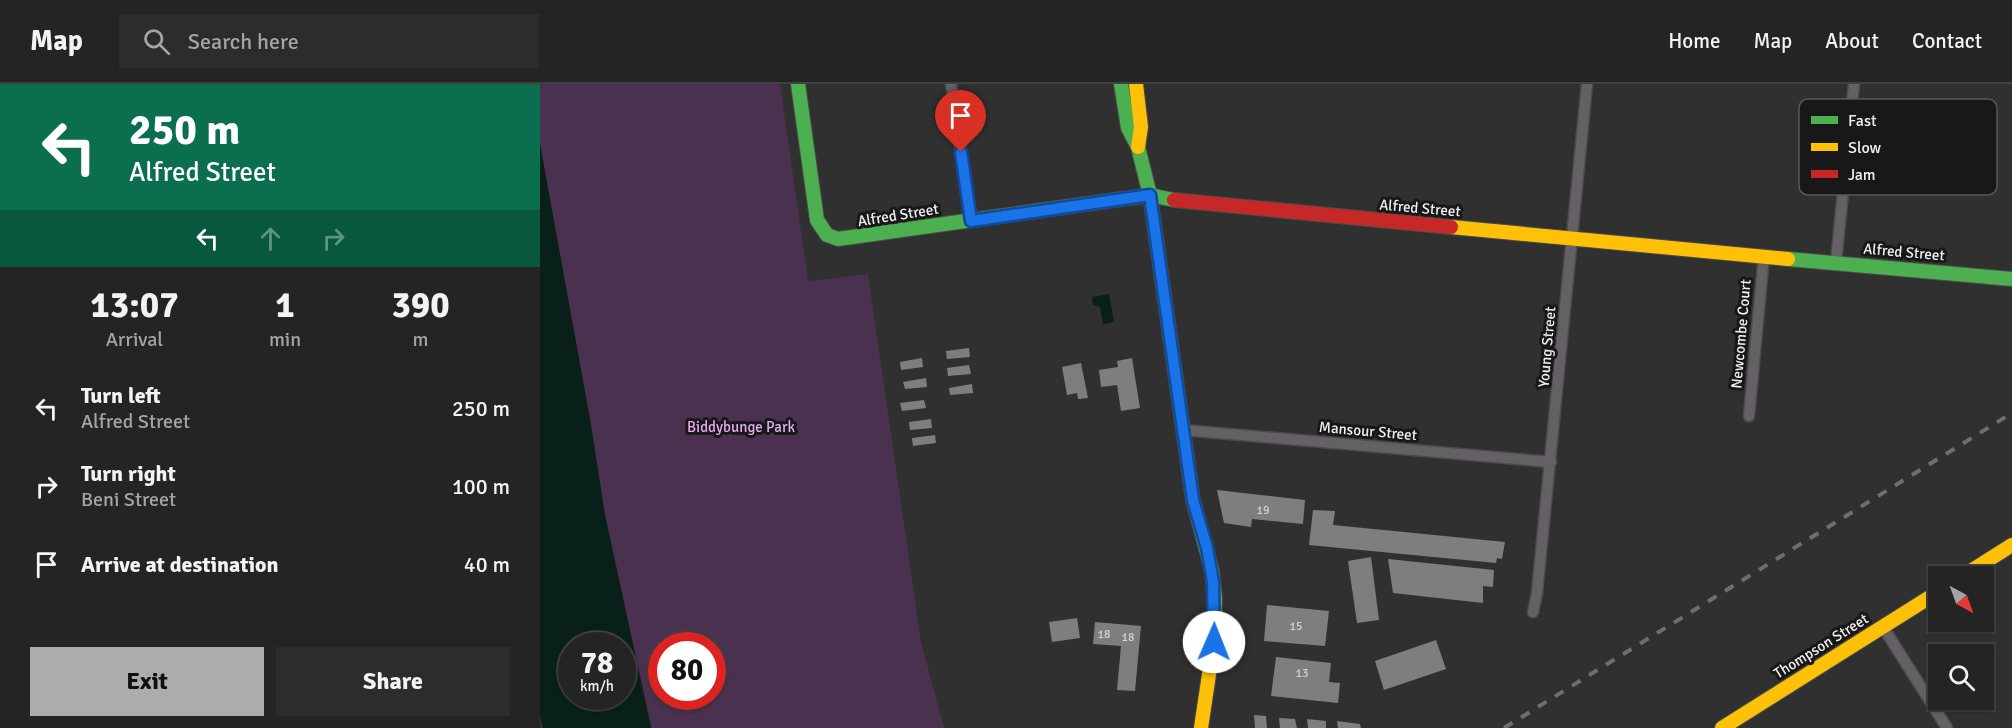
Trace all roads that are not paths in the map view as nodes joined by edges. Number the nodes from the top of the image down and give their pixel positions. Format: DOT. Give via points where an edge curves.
graph roads {
  1 [pos="798,84"];
  2 [pos="951,84"];
  3 [pos="1121,84"];
  4 [pos="1136,84"];
  5 [pos="1587,84"];
  6 [pos="1854,84"];
  7 [pos="1852,99"];
  8 [pos="1138,147"];
  9 [pos="1150,195"];
  10 [pos="1843,195"];
  11 [pos="971,221"];
  12 [pos="1572,239"];
  13 [pos="1764,255"];
  14 [pos="1836,262"];
  15 [pos="2012,279"];
  16 [pos="1749,416"];
  17 [pos="1183,430"];
  18 [pos="1551,462"];
  19 [pos="2012,545"];
  20 [pos="1979,566"];
  21 [pos="1928,598"];
  22 [pos="1533,612"];
  23 [pos="1883,627"];
  24 [pos="1201,728"];
  25 [pos="1722,728"];
  26 [pos="1947,728"];
  1 -- 11 [label="main road, Alfred Street" via="817,220 827,235 849,239"];
  2 -- 11 [label="street"];
  3 -- 8 [label="main road" via="1128,128"];
  4 -- 8 [label="main road" via="1141,127"];
  5 -- 12 [label="street, Young Street"];
  6 -- 7 [label="street"];
  8 -- 9 [label="main road"];
  9 -- 11 [label="main road, Alfred Street"];
  9 -- 12 [label="main road, Alfred Street"];
  9 -- 17 [label="main road"];
  10 -- 14 [label="street"];
  12 -- 13 [label="main road, Alfred Street"];
  12 -- 18 [label="street, Young Street"];
  13 -- 14 [label="main road, Alfred Street"];
  13 -- 16 [label="street, Newcombe Court"];
  14 -- 15 [label="main road, Alfred Street"];
  17 -- 18 [label="street, Mansour Street"];
  17 -- 24 [label="main road" via="1193,500 1213,582 1214,642"];
  18 -- 22 [label="street, Young Street"];
  19 -- 20 [label="main road"];
  21 -- 23 [label="main road, Thompson Street"];
  23 -- 25 [label="main road, Thompson Street"];
  23 -- 26 [label="street"];
}
